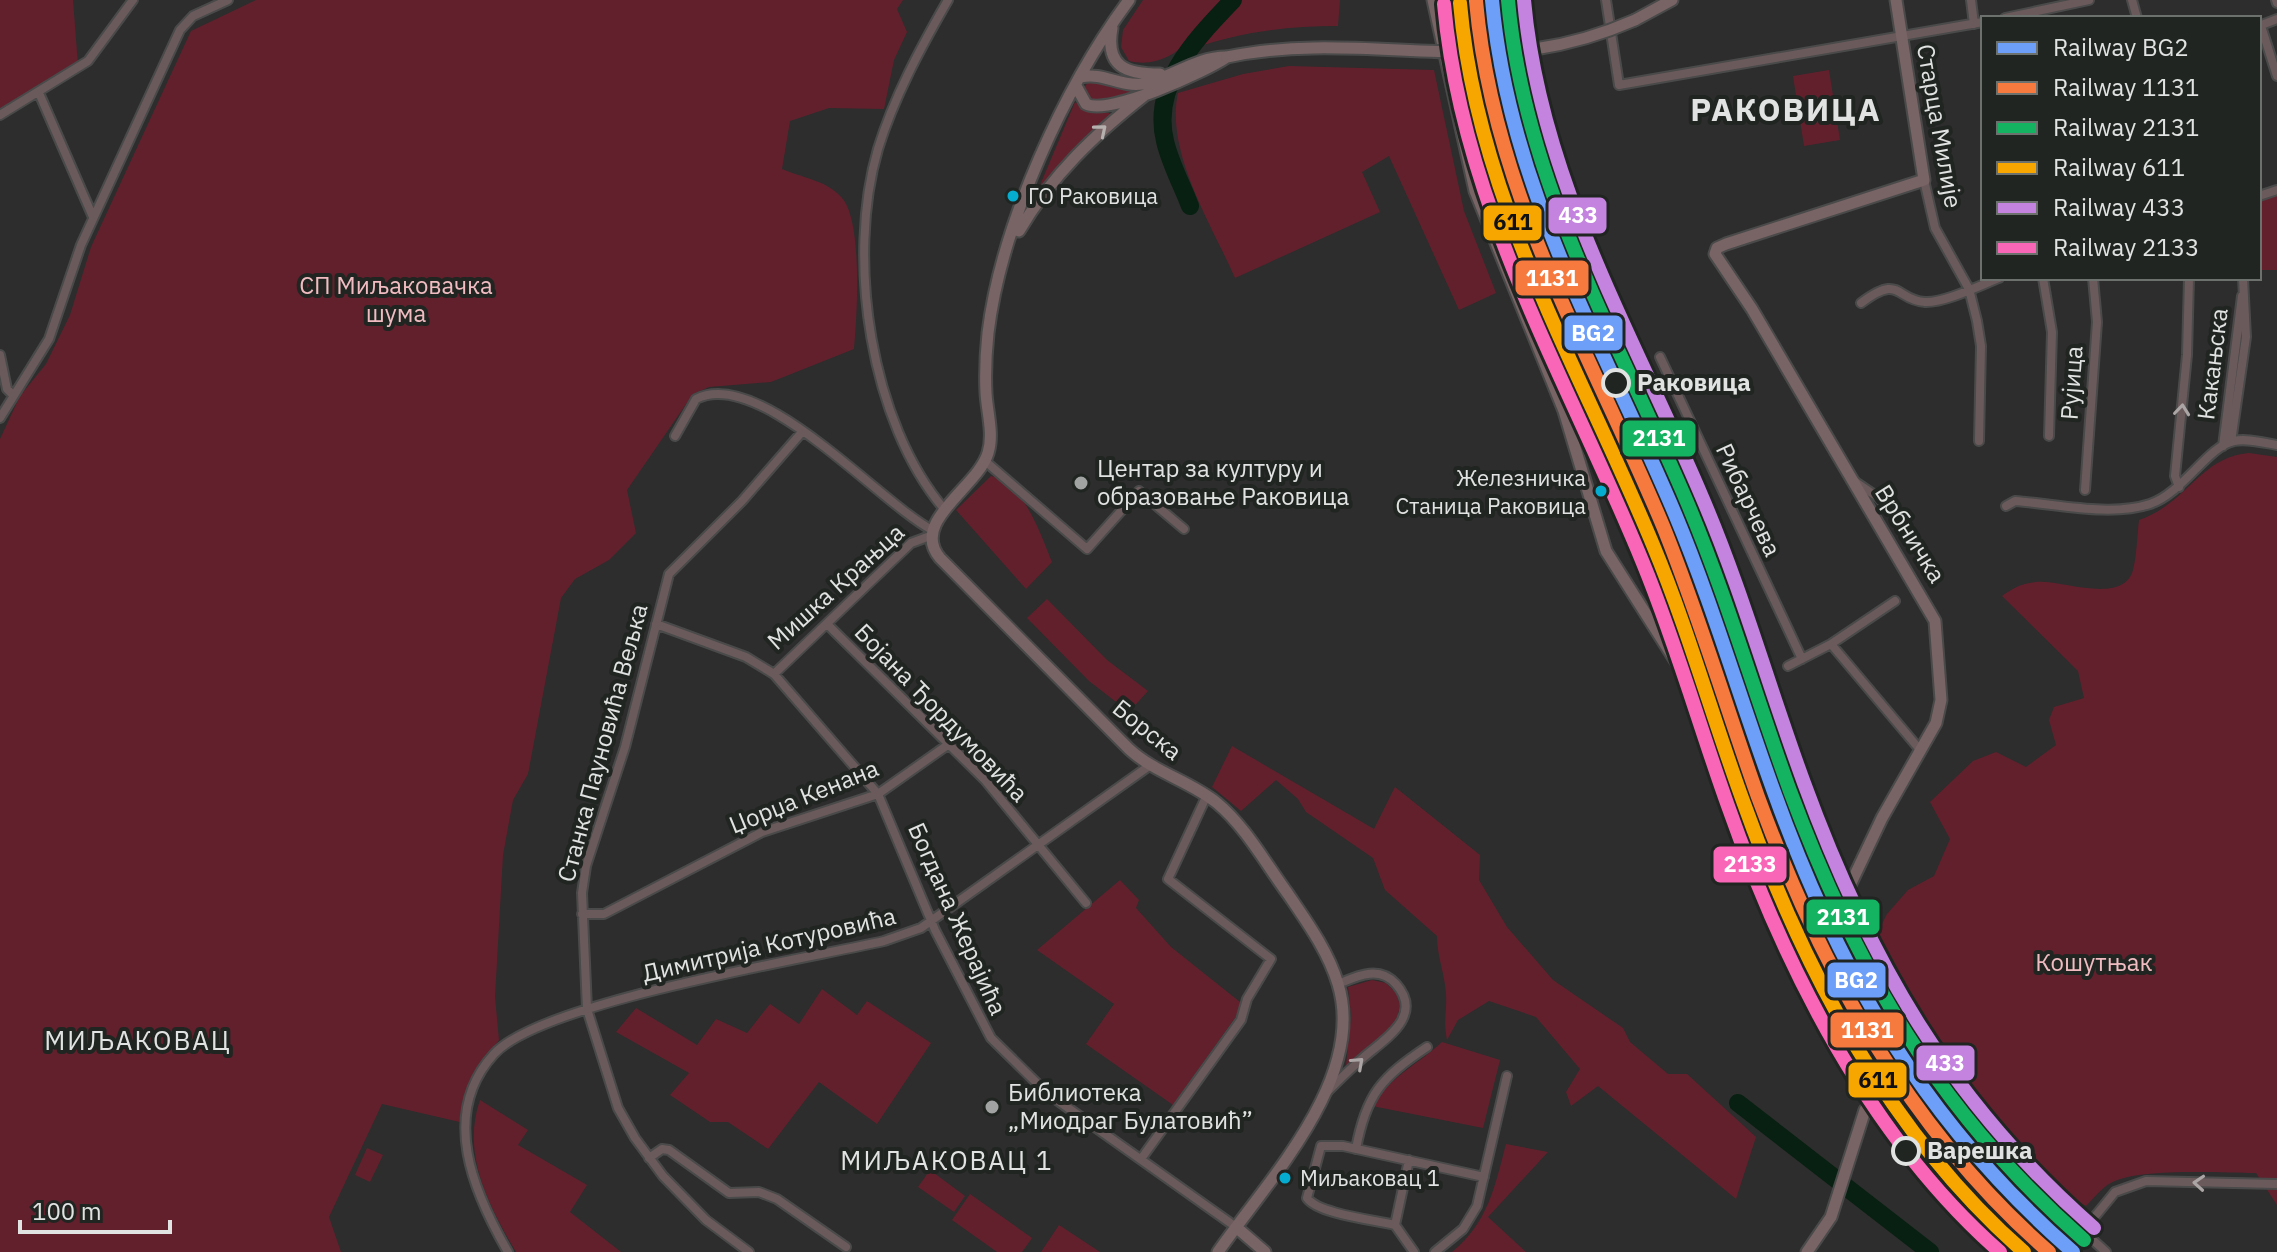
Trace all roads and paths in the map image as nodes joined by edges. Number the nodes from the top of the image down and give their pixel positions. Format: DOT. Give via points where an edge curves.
graph roads {
  1 [pos="133,0"];
  2 [pos="228,0"];
  3 [pos="948,0"];
  4 [pos="1129,0"];
  5 [pos="1433,0"];
  6 [pos="1606,0"];
  7 [pos="1672,0"];
  8 [pos="1896,0"];
  9 [pos="1971,0"];
  10 [pos="2089,0"];
  11 [pos="2041,14"];
  12 [pos="1978,23"];
  13 [pos="1112,24"];
  14 [pos="2261,29"];
  15 [pos="1901,39"];
  16 [pos="1227,57"];
  17 [pos="1164,74"];
  18 [pos="2277,76"];
  19 [pos="1078,82"];
  20 [pos="39,93"];
  21 [pos="1145,95"];
  22 [pos="0,115"];
  23 [pos="1924,180"];
  24 [pos="93,217"];
  25 [pos="1008,250"];
  26 [pos="1994,280"];
  27 [pos="2043,280"];
  28 [pos="2093,280"];
  29 [pos="2189,280"];
  30 [pos="2244,283"];
  31 [pos="1969,289"];
  32 [pos="1861,303"];
  33 [pos="0,355"];
  34 [pos="1660,357"];
  35 [pos="12,394"];
  36 [pos="0,418"];
  37 [pos="802,432"];
  38 [pos="675,436"];
  39 [pos="2049,436"];
  40 [pos="1979,441"];
  41 [pos="2227,444"];
  42 [pos="2277,445"];
  43 [pos="985,461"];
  44 [pos="1850,478"];
  45 [pos="2179,487"];
  46 [pos="2085,490"];
  47 [pos="2010,504"];
  48 [pos="945,510"];
  49 [pos="1184,529"];
  50 [pos="931,533"];
  51 [pos="1910,533"];
  52 [pos="1895,601"];
  53 [pos="656,624"];
  54 [pos="828,625"];
  55 [pos="1831,644"];
  56 [pos="1802,659"];
  57 [pos="1788,666"];
  58 [pos="774,674"];
  59 [pos="949,744"];
  60 [pos="1921,751"];
  61 [pos="1149,766"];
  62 [pos="878,794"];
  63 [pos="1207,795"];
  64 [pos="1038,846"];
  65 [pos="1086,903"];
  66 [pos="582,914"];
  67 [pos="932,922"];
  68 [pos="1338,984"];
  69 [pos="587,1009"];
  70 [pos="1427,1047"];
  71 [pos="1507,1076"];
  72 [pos="1886,1089"];
  73 [pos="1327,1092"];
  74 [pos="1939,1097"];
  75 [pos="1356,1149"];
  76 [pos="649,1158"];
  77 [pos="1141,1159"];
  78 [pos="1409,1160"];
  79 [pos="1484,1177"];
  80 [pos="2277,1184"];
  81 [pos="1395,1225"];
  82 [pos="1236,1227"];
  83 [pos="2083,1231"];
  84 [pos="846,1247"];
  85 [pos="2026,1251"];
  86 [pos="508,1252"];
  87 [pos="749,1252"];
  88 [pos="1218,1252"];
  89 [pos="1265,1252"];
  90 [pos="1414,1252"];
  91 [pos="1435,1252"];
  92 [pos="1807,1252"];
  93 [pos="2106,1252"];
  1 -- 20 [label="street" via="88,61"];
  2 -- 24 [label="street" via="193,16 180,30"];
  3 -- 48 [label="street" via="879,146 864,243 884,397 912,461"];
  4 -- 13 [label="main road"];
  5 -- 72 [label="main road" via="1475,191 1564,411 1606,551 1714,720"];
  6 -- 15 [label="street" via="1619,85"];
  7 -- 16 [label="main road, bridge" via="1582,40 1533,49 1297,46"];
  8 -- 15 [label="main road, Старца Милије"];
  9 -- 12 [label="street"];
  10 -- 11 [label="street"];
  12 -- 15 [label="street"];
  13 -- 17 [label="main road" via="1111,48 1120,65 1137,74"];
  13 -- 19 [label="main road"];
  14 -- 18 [label="street"];
  15 -- 23 [label="main road, Старца Милије"];
  16 -- 17 [label="main road" via="1207,58"];
  16 -- 21 [label="main road"];
  17 -- 19 [label="main road" via="1138,84 1100,75"];
  19 -- 21 [label="main road" via="1086,104 1098,109"];
  19 -- 25 [label="main road" via="1034,172"];
  20 -- 22 [label="street"];
  20 -- 24 [label="street"];
  25 -- 21 [label="main road, one-way" via="1061,170"];
  23 -- 31 [label="street, Старца Милије" via="1935,228"];
  23 -- 44 [label="main road, Врбничка" via="1726,244 1715,254"];
  24 -- 35 [label="street" via="49,339"];
  25 -- 43 [label="main road" via="988,335 991,442"];
  26 -- 31 [label="street"];
  27 -- 39 [label="street" via="2052,332"];
  28 -- 46 [label="street, Рујица" via="2097,322"];
  45 -- 29 [label="street, one-way" via="2175,476"];
  30 -- 41 [label="street, Какањска"];
  31 -- 32 [label="street" via="1924,302 1886,289"];
  31 -- 40 [label="street, Старца Милије" via="1981,346"];
  33 -- 35 [label="street"];
  34 -- 56 [label="street, Рибарчева"];
  35 -- 36 [label="street"];
  37 -- 38 [label="street, Борска" via="736,395 719,392 696,399"];
  37 -- 50 [label="street, Борска" via="859,471"];
  37 -- 53 [label="street, Станка Пауновића Вељка" via="742,501 676,564 665,584"];
  41 -- 42 [label="street"];
  41 -- 45 [label="street"];
  43 -- 48 [label="main road, Мишка Крањца"];
  43 -- 49 [label="street" via="1087,549 1139,491"];
  44 -- 51 [label="street" via="1879,498"];
  44 -- 60 [label="main road, Врбничка" via="1935,621 1940,707"];
  45 -- 47 [label="street" via="2166,498 2129,509"];
  48 -- 50 [label="main road, Мишка Крањца"];
  50 -- 54 [label="street, Мишка Крањца" via="911,543"];
  50 -- 61 [label="main road, Борска" via="940,558"];
  52 -- 55 [label="street"];
  53 -- 58 [label="street, Богдана Жерајића" via="746,657"];
  53 -- 66 [label="street, Станка Пауновића Вељка" via="625,747 586,866"];
  54 -- 58 [label="street, Мишка Крањца"];
  54 -- 59 [label="street, Бојана Ђордумовића"];
  55 -- 56 [label="street"];
  55 -- 60 [label="street"];
  56 -- 57 [label="street"];
  58 -- 62 [label="street, Богдана Жерајића"];
  59 -- 62 [label="street, Џорџа Кенана"];
  59 -- 64 [label="street, Бојана Ђордумовића"];
  60 -- 74 [label="main road, Врбничка" via="1843,900 1843,916 1877,984 1941,1080"];
  61 -- 63 [label="main road, Борска"];
  61 -- 64 [label="street, Димитрија Котуровића"];
  62 -- 66 [label="street, Џорџа Кенана" via="762,832 604,914"];
  62 -- 67 [label="street, Богдана Жерајића"];
  63 -- 68 [label="main road, Борска" via="1227,812 1302,914"];
  63 -- 77 [label="street" via="1168,879 1271,959 1241,1020"];
  64 -- 65 [label="street, Бојана Ђордумовића"];
  64 -- 67 [label="street, Димитрија Котуровића"];
  66 -- 69 [label="street, Станка Пауновића Вељка"];
  67 -- 69 [label="street, Димитрија Котуровића" via="884,941"];
  67 -- 77 [label="street, Богдана Жерајића" via="991,1038 1047,1093"];
  68 -- 73 [label="main road, Борска" via="1342,1036"];
  73 -- 68 [label="street, one-way" via="1397,1030 1405,1013 1402,993 1387,976 1362,974"];
  69 -- 76 [label="street, Станка Пауновића Вељка" via="618,1108"];
  69 -- 86 [label="street, Димитрија Котуровића" via="498,1050 472,1097 465,1135 470,1173"];
  70 -- 75 [label="street" via="1392,1071 1373,1094"];
  71 -- 79 [label="street"];
  72 -- 85 [label="main road" via="1919,1157"];
  72 -- 92 [label="main road" via="1865,1110 1837,1202"];
  73 -- 82 [label="main road, Борска"];
  74 -- 83 [label="street" via="1954,1101 1984,1141"];
  74 -- 85 [label="main road" via="1920,1112 1918,1124 2012,1228"];
  75 -- 78 [label="street"];
  75 -- 81 [label="street" via="1321,1146 1309,1202"];
  76 -- 84 [label="street" via="669,1150 729,1193 759,1192 777,1199"];
  76 -- 87 [label="street, Станка Пауновића Вељка" via="697,1212"];
  77 -- 82 [label="street, Богдана Жерајића"];
  78 -- 79 [label="street"];
  78 -- 81 [label="street"];
  79 -- 91 [label="street" via="1470,1220"];
  80 -- 83 [label="street, one-way" via="2146,1181 2115,1192"];
  81 -- 90 [label="street"];
  82 -- 88 [label="main road, Борска"];
  82 -- 89 [label="main road"];
  83 -- 93 [label="street"];
}
